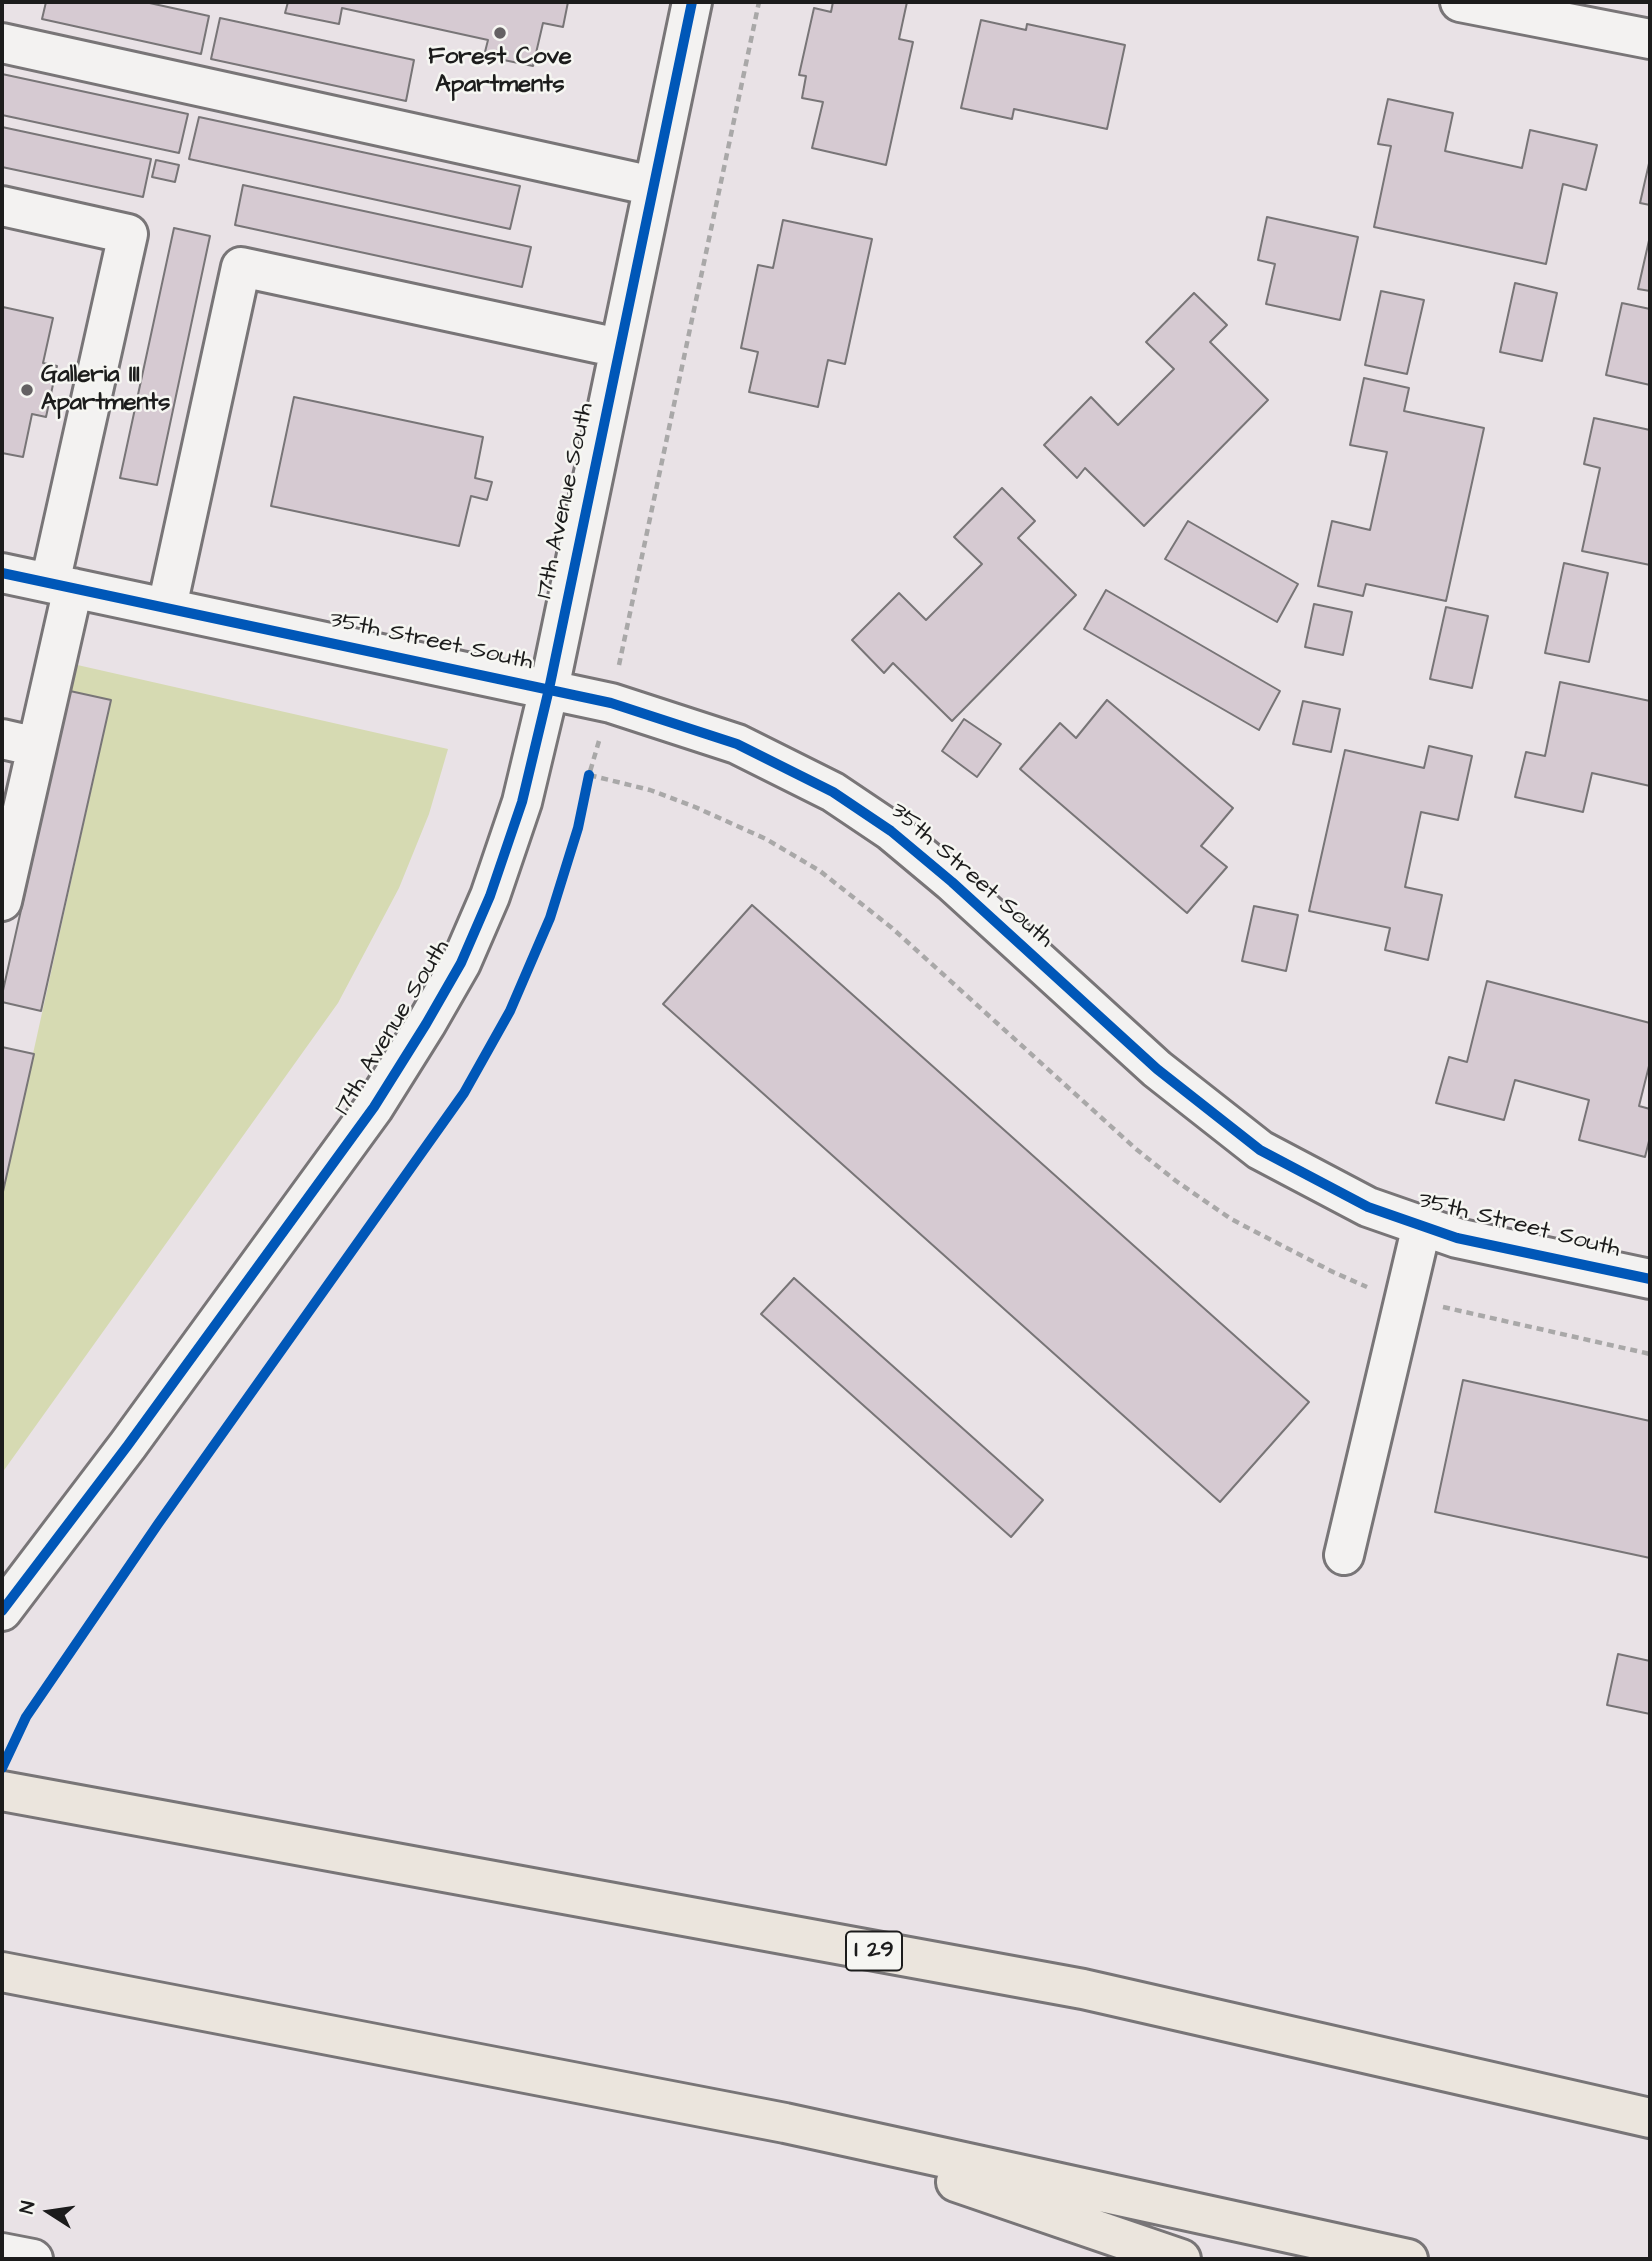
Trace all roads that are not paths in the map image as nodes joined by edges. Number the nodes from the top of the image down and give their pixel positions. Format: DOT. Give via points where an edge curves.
graph roads {
  1 [pos="692,2"];
  2 [pos="1460,2"];
  3 [pos="1650,39"];
  4 [pos="2,43"];
  5 [pos="653,186"];
  6 [pos="2,206"];
  7 [pos="619,348"];
  8 [pos="2,573"];
  9 [pos="62,586"];
  10 [pos="167,607"];
  11 [pos="549,689"];
  12 [pos="19,743"];
  13 [pos="2,901"];
  14 [pos="1422,1226"];
  15 [pos="1650,1279"];
  16 [pos="1344,1555"];
  17 [pos="2,1611"];
  18 [pos="2,1791"];
  19 [pos="10,1973"];
  20 [pos="1650,2118"];
  21 [pos="785,2123"];
  22 [pos="2,2253"];
  23 [pos="33,2259"];
  24 [pos="1181,2259"];
  25 [pos="1408,2259"];
  1 -- 5 [label="street, 17th Avenue South"];
  2 -- 3 [label="street"];
  4 -- 5 [label="street"];
  5 -- 7 [label="street, 17th Avenue South"];
  6 -- 9 [label="street" via="128,234"];
  7 -- 10 [label="street" via="241,267"];
  7 -- 11 [label="street, 17th Avenue South"];
  8 -- 9 [label="street, 35th Street South"];
  9 -- 10 [label="street, 35th Street South"];
  9 -- 12 [label="street"];
  10 -- 11 [label="street, 35th Street South"];
  11 -- 14 [label="street, 35th Street South" via="611,703 737,744 833,792 901,839 1157,1069 1260,1150 1368,1208"];
  11 -- 17 [label="street, 17th Avenue South" via="522,802 491,896 461,963 426,1024 374,1107"];
  12 -- 13 [label="street"];
  14 -- 15 [label="street, 35th Street South" via="1457,1238"];
  14 -- 16 [label="street"];
  18 -- 20 [label="highway, I 29" via="1083,1989"];
  19 -- 21 [label="highway"];
  21 -- 24 [label="highway"];
  21 -- 25 [label="highway"];
  22 -- 23 [label="street"];
}
